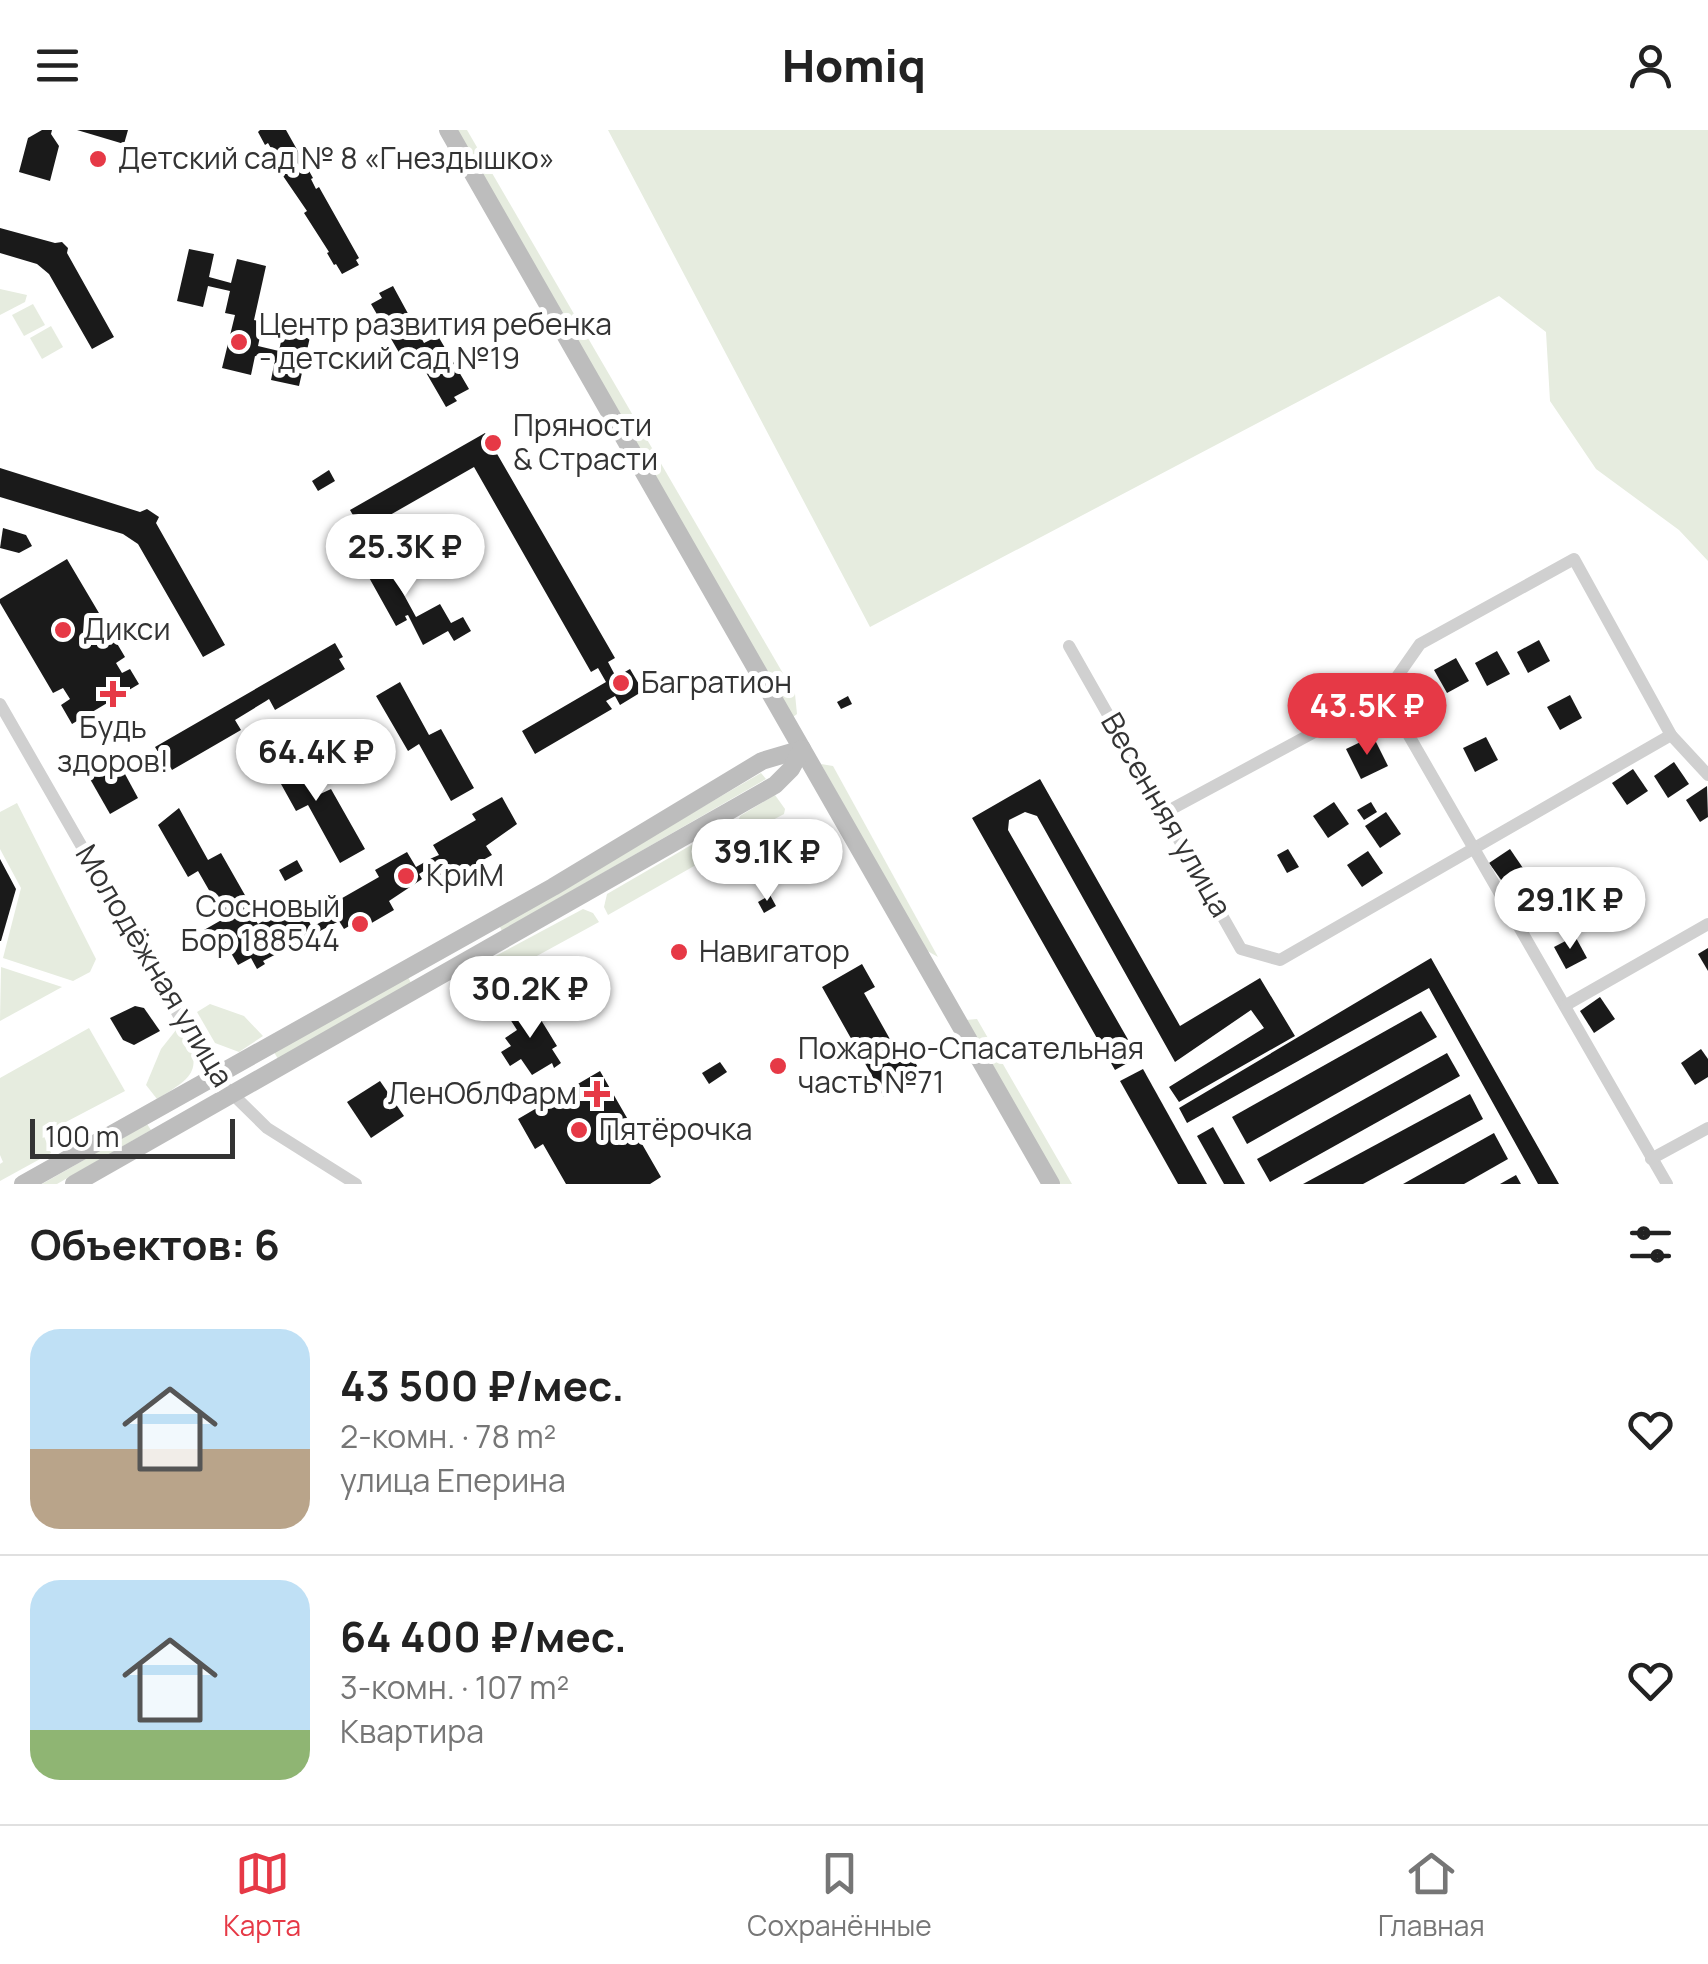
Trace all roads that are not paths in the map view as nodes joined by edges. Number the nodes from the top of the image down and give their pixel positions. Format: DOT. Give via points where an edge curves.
graph roads {
  1 [pos="448,130"];
  2 [pos="1069,646"];
  3 [pos="1385,694"];
  4 [pos="0,704"];
  5 [pos="1671,735"];
  6 [pos="802,749"];
  7 [pos="1708,774"];
  8 [pos="1166,812"];
  9 [pos="1473,850"];
  10 [pos="1708,924"];
  11 [pos="1566,1005"];
  12 [pos="214,1075"];
  13 [pos="232,1095"];
  14 [pos="1708,1128"];
  15 [pos="1651,1159"];
  16 [pos="23,1184"];
  17 [pos="74,1184"];
  18 [pos="356,1184"];
  19 [pos="1051,1184"];
  20 [pos="1666,1184"];
  1 -- 6 [label="main road"];
  2 -- 8 [label="street, Весенняя улица"];
  3 -- 5 [label="street" via="1420,644 1574,559"];
  3 -- 8 [label="street"];
  3 -- 9 [label="street"];
  4 -- 12 [label="street, Молодёжная улица"];
  5 -- 7 [label="street"];
  5 -- 9 [label="street"];
  6 -- 12 [label="main road" via="762,761 553,887"];
  6 -- 13 [label="main road" via="775,784"];
  6 -- 19 [label="main road"];
  8 -- 9 [label="street, Весенняя улица" via="1241,949 1280,960"];
  9 -- 11 [label="street"];
  10 -- 11 [label="street"];
  11 -- 15 [label="street"];
  12 -- 13 [label="street, Молодёжная улица"];
  12 -- 16 [label="main road"];
  13 -- 17 [label="main road"];
  13 -- 18 [label="street, Молодёжная улица" via="267,1128"];
  14 -- 15 [label="street"];
  15 -- 20 [label="street"];
}
